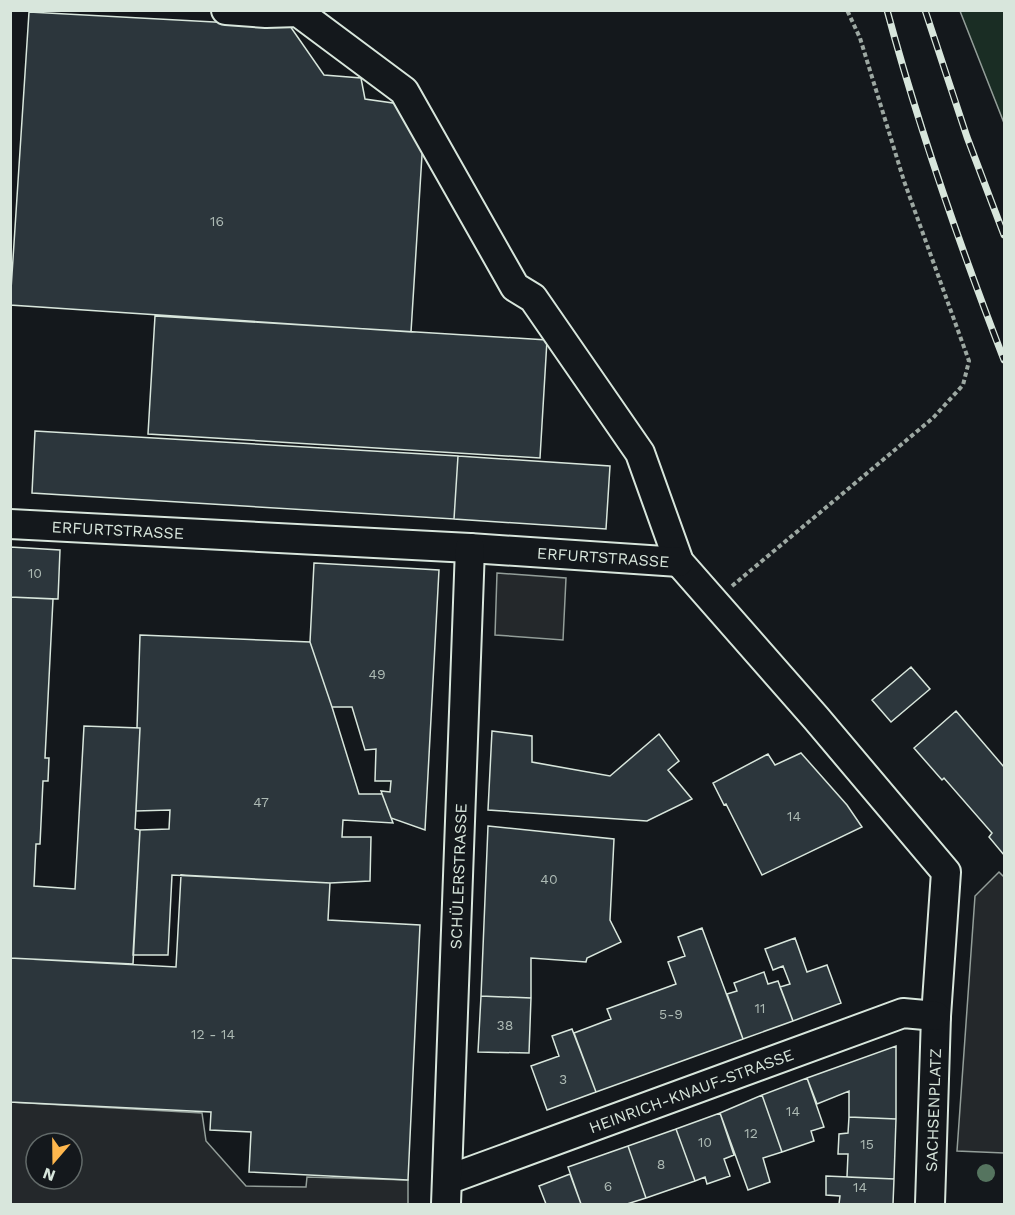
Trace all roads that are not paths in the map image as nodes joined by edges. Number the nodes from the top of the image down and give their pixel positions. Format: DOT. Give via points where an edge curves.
graph roads {
  1 [pos="225,10"];
  2 [pos="10,524"];
  3 [pos="470,548"];
  4 [pos="679,562"];
  5 [pos="936,1016"];
  6 [pos="447,1192"];
  7 [pos="937,1204"];
  1 -- 4 [label="street" via="298,12 404,91 515,287 533,298 640,453"];
  2 -- 3 [label="street, ERFURTSTRASSE"];
  3 -- 4 [label="street, ERFURTSTRASSE"];
  3 -- 6 [label="street, SCHÜLERSTRASSE"];
  4 -- 5 [label="street, ERFURTSTRASSE" via="946,872"];
  5 -- 6 [label="street, HEINRICH-KNAUF-STRASSE" via="903,1013"];
  5 -- 7 [label="street, SACHSENPLATZ"];
}
